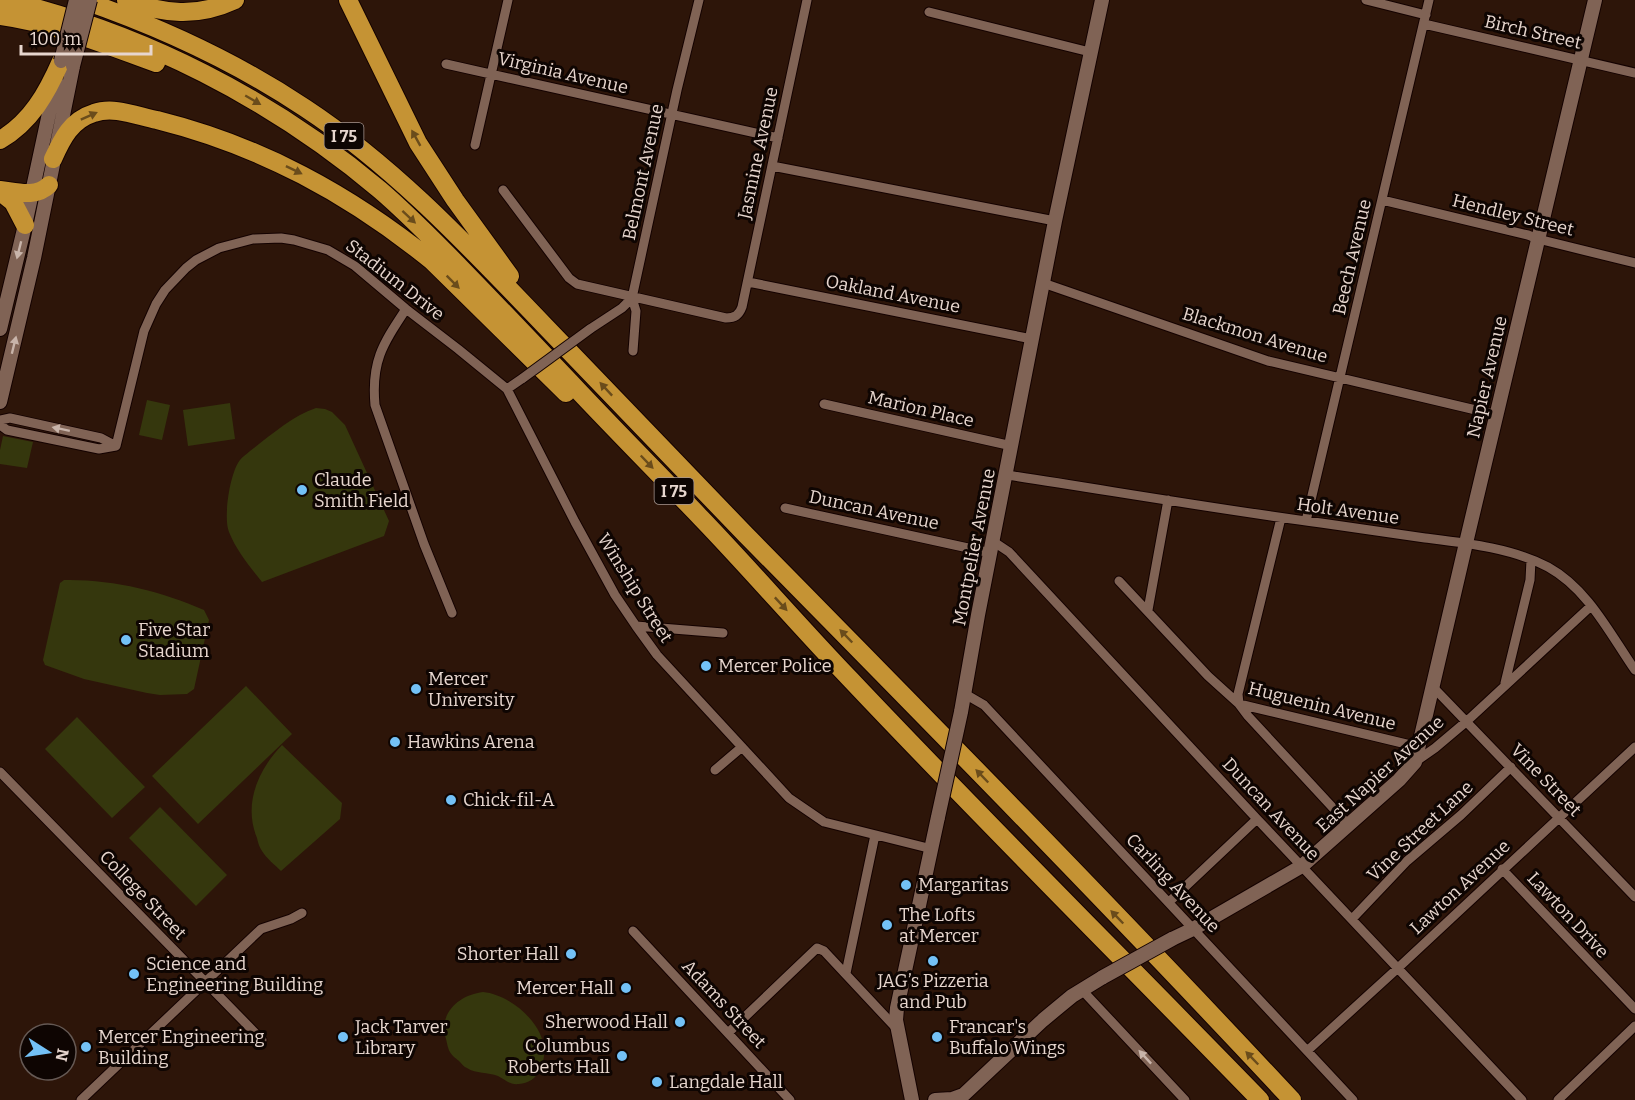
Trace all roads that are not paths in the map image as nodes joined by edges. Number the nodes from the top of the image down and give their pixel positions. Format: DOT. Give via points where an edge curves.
graph roads {
  1 [pos="5,0"];
  2 [pos="76,0"];
  3 [pos="82,0"];
  4 [pos="90,0"];
  5 [pos="126,0"];
  6 [pos="235,0"];
  7 [pos="348,0"];
  8 [pos="508,0"];
  9 [pos="699,0"];
  10 [pos="807,0"];
  11 [pos="1102,0"];
  12 [pos="1366,0"];
  13 [pos="1429,0"];
  14 [pos="1595,0"];
  15 [pos="929,12"];
  16 [pos="0,16"];
  17 [pos="1425,19"];
  18 [pos="1090,52"];
  19 [pos="1581,60"];
  20 [pos="446,63"];
  21 [pos="67,64"];
  22 [pos="491,73"];
  23 [pos="1635,73"];
  24 [pos="231,88"];
  25 [pos="672,114"];
  26 [pos="778,138"];
  27 [pos="0,140"];
  28 [pos="475,145"];
  29 [pos="53,159"];
  30 [pos="772,166"];
  31 [pos="49,185"];
  32 [pos="503,190"];
  33 [pos="0,191"];
  34 [pos="32,193"];
  35 [pos="1382,200"];
  36 [pos="1055,221"];
  37 [pos="25,225"];
  38 [pos="1538,239"];
  39 [pos="1635,263"];
  40 [pos="748,282"];
  41 [pos="1043,283"];
  42 [pos="632,298"];
  43 [pos="406,309"];
  44 [pos="0,329"];
  45 [pos="1032,339"];
  46 [pos="558,340"];
  47 [pos="633,351"];
  48 [pos="1340,378"];
  49 [pos="507,389"];
  50 [pos="0,402"];
  51 [pos="824,404"];
  52 [pos="1497,415"];
  53 [pos="0,420"];
  54 [pos="0,425"];
  55 [pos="621,436"];
  56 [pos="116,446"];
  57 [pos="1012,446"];
  58 [pos="1007,475"];
  59 [pos="1168,500"];
  60 [pos="785,508"];
  61 [pos="1281,518"];
  62 [pos="1306,521"];
  63 [pos="1466,543"];
  64 [pos="992,548"];
  65 [pos="1531,560"];
  66 [pos="1119,580"];
  67 [pos="1591,606"];
  68 [pos="1148,610"];
  69 [pos="452,613"];
  70 [pos="636,626"];
  71 [pos="723,633"];
  72 [pos="1635,670"];
  73 [pos="1505,684"];
  74 [pos="1432,687"];
  75 [pos="965,694"];
  76 [pos="1239,704"];
  77 [pos="1467,721"];
  78 [pos="741,747"];
  79 [pos="1419,747"];
  80 [pos="1635,747"];
  81 [pos="1415,762"];
  82 [pos="1511,767"];
  83 [pos="715,770"];
  84 [pos="0,772"];
  85 [pos="1559,817"];
  86 [pos="1257,819"];
  87 [pos="1349,826"];
  88 [pos="874,835"];
  89 [pos="932,849"];
  90 [pos="1302,866"];
  91 [pos="1502,869"];
  92 [pos="1635,897"];
  93 [pos="1169,902"];
  94 [pos="302,913"];
  95 [pos="1352,919"];
  96 [pos="1193,929"];
  97 [pos="633,931"];
  98 [pos="1398,968"];
  99 [pos="846,973"];
  100 [pos="205,983"];
  101 [pos="1082,990"];
  102 [pos="1635,1009"];
  103 [pos="1635,1026"];
  104 [pos="899,1031"];
  105 [pos="728,1033"];
  106 [pos="262,1040"];
  107 [pos="1307,1051"];
  108 [pos="963,1098"];
  109 [pos="81,1100"];
  110 [pos="790,1100"];
  111 [pos="912,1100"];
  112 [pos="935,1100"];
  113 [pos="1185,1100"];
  114 [pos="1260,1100"];
  115 [pos="1292,1100"];
  116 [pos="1353,1100"];
  117 [pos="1522,1100"];
  118 [pos="1558,1100"];
  1 -- 24 [label="highway, I 75" via="131,40"];
  2 -- 21 [label="street, bridge"];
  3 -- 46 [label="highway, I 75" via="223,60 305,108 422,200"];
  4 -- 21 [label="street, bridge"];
  5 -- 6 [label="highway" via="178,13 216,8"];
  46 -- 7 [label="highway, one-way" via="418,143"];
  8 -- 22 [label="street"];
  9 -- 25 [label="street, Belmont Avenue"];
  10 -- 26 [label="street, Jasmine Avenue"];
  11 -- 18 [label="street, Montpelier Avenue"];
  12 -- 17 [label="street, Birch Street"];
  13 -- 17 [label="street, Beech Avenue"];
  14 -- 19 [label="street, Napier Avenue"];
  15 -- 18 [label="street"];
  16 -- 24 [label="highway" via="95,41"];
  17 -- 19 [label="street, Birch Street"];
  17 -- 35 [label="street, Beech Avenue"];
  18 -- 36 [label="street, Montpelier Avenue"];
  19 -- 23 [label="street, Birch Street"];
  19 -- 38 [label="street, Napier Avenue"];
  20 -- 22 [label="street, Virginia Avenue"];
  21 -- 27 [label="highway" via="42,100"];
  21 -- 29 [label="street"];
  21 -- 34 [label="street"];
  22 -- 25 [label="street, Virginia Avenue"];
  22 -- 28 [label="street"];
  24 -- 55 [label="highway, I 75, one-way" via="315,140 382,192 423,229"];
  25 -- 26 [label="street, Virginia Avenue"];
  25 -- 42 [label="street, Belmont Avenue"];
  26 -- 30 [label="street, Jasmine Avenue"];
  29 -- 31 [label="street"];
  29 -- 55 [label="highway, one-way" via="74,124 92,113 109,111 186,128 275,161 345,199 410,243 553,382"];
  30 -- 36 [label="street"];
  30 -- 40 [label="street, Jasmine Avenue"];
  31 -- 34 [label="highway"];
  50 -- 31 [label="street, one-way"];
  32 -- 42 [label="street" via="573,282"];
  33 -- 34 [label="highway"];
  33 -- 37 [label="highway" via="13,202"];
  34 -- 37 [label="street"];
  35 -- 38 [label="street, Hendley Street"];
  35 -- 48 [label="street, Beech Avenue"];
  36 -- 41 [label="street, Montpelier Avenue"];
  37 -- 44 [label="street, one-way"];
  38 -- 39 [label="street, Hendley Street"];
  38 -- 52 [label="street, Napier Avenue"];
  40 -- 42 [label="street, Jasmine Avenue" via="740,313 732,318"];
  40 -- 45 [label="street, Oakland Avenue"];
  41 -- 45 [label="street, Montpelier Avenue"];
  41 -- 48 [label="street, Blackmon Avenue" via="1268,361"];
  42 -- 47 [label="street, Belmont Avenue" via="636,311"];
  42 -- 49 [label="street, bridge"];
  43 -- 49 [label="street, Stadium Drive"];
  43 -- 56 [label="street, Stadium Drive" via="342,257 308,242 261,238 219,248 186,268 153,310 144,331"];
  43 -- 69 [label="street" via="377,360 375,405"];
  45 -- 57 [label="street, Montpelier Avenue"];
  115 -- 46 [label="highway, I 75, one-way"];
  48 -- 52 [label="street, Blackmon Avenue"];
  48 -- 62 [label="street, Beech Avenue"];
  49 -- 70 [label="street, Winship Street" via="575,522"];
  51 -- 57 [label="street, Marion Place"];
  52 -- 63 [label="street, Napier Avenue"];
  56 -- 53 [label="street, one-way" via="90,435 10,418"];
  54 -- 56 [label="street" via="6,430 99,449"];
  55 -- 114 [label="highway, I 75, one-way" via="850,680"];
  57 -- 58 [label="street, Montpelier Avenue"];
  58 -- 59 [label="street, Holt Avenue"];
  58 -- 64 [label="street, Montpelier Avenue"];
  59 -- 61 [label="street, Holt Avenue"];
  59 -- 68 [label="street"];
  60 -- 64 [label="street, Duncan Avenue"];
  61 -- 62 [label="street, Holt Avenue"];
  61 -- 76 [label="street" via="1238,694"];
  62 -- 63 [label="street, Holt Avenue"];
  63 -- 65 [label="street, Holt Avenue"];
  63 -- 74 [label="street, Napier Avenue"];
  64 -- 75 [label="street, Montpelier Avenue"];
  64 -- 86 [label="street, Duncan Avenue" via="1009,552"];
  65 -- 67 [label="street, Holt Avenue" via="1564,578"];
  65 -- 73 [label="street" via="1530,580"];
  66 -- 68 [label="street, Huguenin Avenue"];
  67 -- 72 [label="street, Holt Avenue"];
  67 -- 73 [label="street, East Napier Avenue"];
  68 -- 76 [label="street, Huguenin Avenue"];
  70 -- 71 [label="street"];
  70 -- 78 [label="street, Winship Street" via="657,655"];
  73 -- 77 [label="street, East Napier Avenue"];
  74 -- 77 [label="street, Vine Street"];
  74 -- 79 [label="street, Napier Avenue"];
  75 -- 89 [label="street, Montpelier Avenue, bridge"];
  75 -- 93 [label="street, Carling Avenue" via="984,705"];
  76 -- 79 [label="street, Huguenin Avenue"];
  76 -- 87 [label="street"];
  77 -- 81 [label="street, East Napier Avenue"];
  77 -- 82 [label="street, Vine Street"];
  78 -- 83 [label="street"];
  78 -- 88 [label="street, Winship Street" via="789,798 824,822"];
  79 -- 81 [label="street, Napier Avenue"];
  80 -- 85 [label="street, Lawton Avenue"];
  81 -- 87 [label="street, East Napier Avenue"];
  82 -- 85 [label="street, Vine Street"];
  82 -- 95 [label="street, Vine Street Lane" via="1407,861"];
  84 -- 100 [label="street, College Street"];
  85 -- 91 [label="street, Lawton Avenue"];
  85 -- 92 [label="street, Vine Street"];
  86 -- 90 [label="street, Duncan Avenue"];
  86 -- 93 [label="street"];
  87 -- 90 [label="street, East Napier Avenue"];
  88 -- 89 [label="street, Winship Street"];
  88 -- 99 [label="street"];
  89 -- 104 [label="street, Montpelier Avenue" via="897,1008"];
  90 -- 95 [label="street, Duncan Avenue"];
  90 -- 96 [label="street, East Napier Avenue"];
  91 -- 98 [label="street, Lawton Avenue"];
  91 -- 102 [label="street, Lawton Drive"];
  93 -- 96 [label="street, Carling Avenue"];
  94 -- 100 [label="street" via="261,929"];
  95 -- 98 [label="street, Duncan Avenue"];
  96 -- 101 [label="street, East Napier Avenue, bridge"];
  96 -- 107 [label="street, Carling Avenue"];
  97 -- 105 [label="street, Adams Street"];
  98 -- 107 [label="street, Lawton Avenue"];
  98 -- 117 [label="street, Duncan Avenue"];
  99 -- 104 [label="street"];
  99 -- 105 [label="street" via="817,948"];
  100 -- 106 [label="street, College Street"];
  100 -- 109 [label="street"];
  101 -- 108 [label="street, East Napier Avenue" via="1043,1020"];
  113 -- 101 [label="street, one-way"];
  103 -- 118 [label="street"];
  104 -- 111 [label="street, Montpelier Avenue"];
  105 -- 110 [label="street, Adams Street"];
  107 -- 116 [label="street, Carling Avenue"];
  108 -- 112 [label="street"];
}
